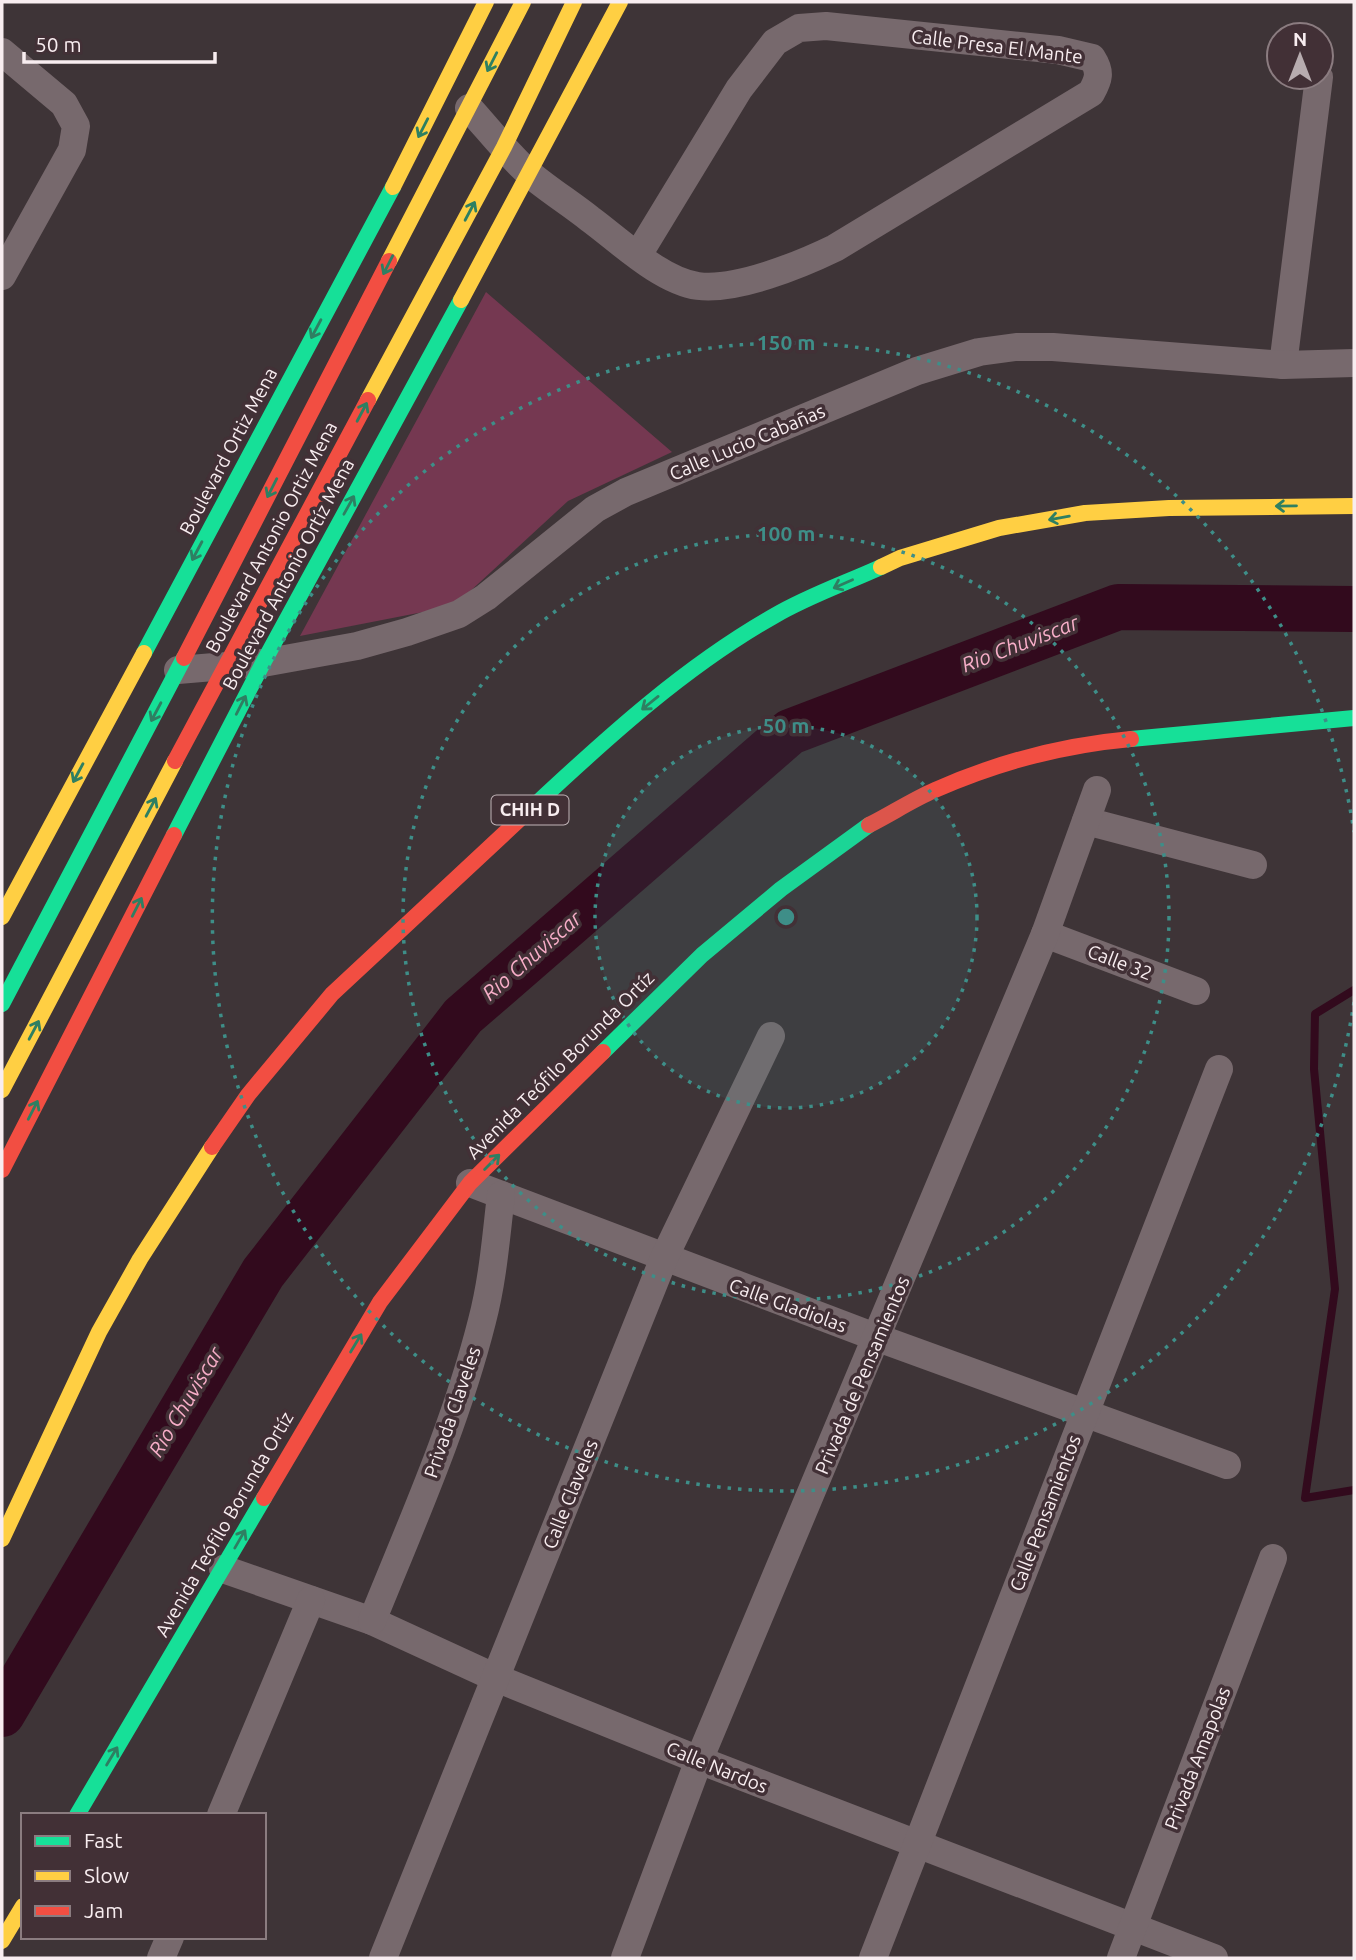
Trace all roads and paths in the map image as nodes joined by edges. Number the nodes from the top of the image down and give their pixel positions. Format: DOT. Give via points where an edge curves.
graph roads {
  1 [pos="486,2"];
  2 [pos="523,2"];
  3 [pos="574,2"];
  4 [pos="620,2"];
  5 [pos="2,52"];
  6 [pos="1317,91"];
  7 [pos="469,108"];
  8 [pos="504,148"];
  9 [pos="530,174"];
  10 [pos="638,255"];
  11 [pos="2,276"];
  12 [pos="1354,363"];
  13 [pos="1283,365"];
  14 [pos="1354,506"];
  15 [pos="263,663"];
  16 [pos="225,667"];
  17 [pos="178,670"];
  18 [pos="1354,718"];
  19 [pos="1097,790"];
  20 [pos="1086,821"];
  21 [pos="1253,865"];
  22 [pos="2,918"];
  23 [pos="1045,934"];
  24 [pos="1196,990"];
  25 [pos="2,1004"];
  26 [pos="771,1035"];
  27 [pos="1219,1069"];
  28 [pos="2,1090"];
  29 [pos="2,1170"];
  30 [pos="470,1183"];
  31 [pos="501,1195"];
  32 [pos="664,1258"];
  33 [pos="878,1338"];
  34 [pos="1084,1413"];
  35 [pos="1227,1465"];
  36 [pos="2,1539"];
  37 [pos="1273,1558"];
  38 [pos="223,1569"];
  39 [pos="311,1600"];
  40 [pos="372,1621"];
  41 [pos="496,1678"];
  42 [pos="699,1760"];
  43 [pos="78,1813"];
  44 [pos="222,1813"];
  45 [pos="916,1845"];
  46 [pos="21,1909"];
  47 [pos="1132,1929"];
  48 [pos="169,1939"];
  49 [pos="2,1941"];
  50 [pos="162,1958"];
  51 [pos="383,1958"];
  52 [pos="625,1958"];
  53 [pos="873,1958"];
  54 [pos="1121,1958"];
  55 [pos="1214,1958"];
  1 -- 22 [label="main road, Boulevard Ortiz Mena, one-way" via="394,186"];
  2 -- 7 [label="main road, Boulevard Antonio Ortiz Mena, one-way"];
  3 -- 8 [label="main road, Boulevard Antonio Ortiz Mena"];
  4 -- 9 [label="main road, Boulevard Antonio Ortíz Mena"];
  5 -- 11 [label="street" via="64,104 76,126 72,150"];
  6 -- 13 [label="street"];
  7 -- 8 [label="street, Calle Presa El Mante"];
  7 -- 17 [label="main road, Boulevard Antonio Ortiz Mena, one-way"];
  8 -- 9 [label="street, Calle Presa El Mante"];
  16 -- 8 [label="main road, Boulevard Antonio Ortiz Mena, one-way"];
  9 -- 10 [label="street, Calle Presa El Mante"];
  15 -- 9 [label="main road, Boulevard Antonio Ortíz Mena, one-way"];
  10 -- 10 [label="street, Calle Presa El Mante" via="680,283 700,286 727,285 802,264 1091,93 1099,68 1092,58 1058,50 826,26 799,28 775,42 739,89"];
  12 -- 13 [label="street, Calle Lucio Cabañas"];
  13 -- 15 [label="street, Calle Lucio Cabañas" via="1053,347 979,352 917,371 626,492 595,509 459,614 357,646"];
  14 -- 36 [label="main road, CHIH D, one-way" via="1084,513 999,528 900,558 775,615 688,672 609,736 332,994 248,1095 140,1259 99,1332"];
  15 -- 16 [label="street, Calle Lucio Cabañas"];
  29 -- 15 [label="main road, Boulevard Antonio Ortíz Mena, one-way"];
  16 -- 17 [label="street, Calle Lucio Cabañas"];
  28 -- 16 [label="main road, Boulevard Antonio Ortiz Mena, one-way"];
  17 -- 25 [label="main road, Boulevard Antonio Ortiz Mena, one-way"];
  30 -- 18 [label="main road, Avenida Teófilo Borunda Ortíz, one-way" via="702,955 857,832 934,790 1013,761 1093,742"];
  19 -- 20 [label="street, Privada de Pensamientos"];
  20 -- 21 [label="street"];
  20 -- 23 [label="street, Privada de Pensamientos"];
  23 -- 24 [label="street, Calle 32"];
  23 -- 33 [label="street, Privada de Pensamientos"];
  26 -- 32 [label="street, Calle Claveles"];
  27 -- 34 [label="street, Calle Pensamientos"];
  30 -- 31 [label="street, Calle Gladiolas"];
  38 -- 30 [label="main road, Avenida Teófilo Borunda Ortíz, one-way" via="380,1302"];
  31 -- 32 [label="street, Calle Gladiolas"];
  31 -- 40 [label="street, Privada Claveles" via="492,1277 467,1375"];
  32 -- 33 [label="street, Calle Gladiolas"];
  32 -- 41 [label="street, Calle Claveles"];
  33 -- 34 [label="street, Calle Gladiolas"];
  33 -- 42 [label="street, Privada de Pensamientos"];
  34 -- 35 [label="street, Calle Gladiolas"];
  34 -- 45 [label="street, Calle Pensamientos"];
  37 -- 47 [label="street, Privada Amapolas"];
  38 -- 39 [label="street, Calle Nardos"];
  43 -- 38 [label="main road, Avenida Teófilo Borunda Ortíz, one-way"];
  39 -- 40 [label="street, Calle Nardos"];
  39 -- 44 [label="street"];
  40 -- 41 [label="street, Calle Nardos"];
  41 -- 42 [label="street, Calle Nardos"];
  41 -- 51 [label="street, Calle Claveles"];
  42 -- 45 [label="street, Calle Nardos"];
  42 -- 52 [label="street, Privada de Pensamientos"];
  45 -- 47 [label="street, Calle Nardos"];
  45 -- 53 [label="street, Calle Pensamientos"];
  46 -- 49 [label="main road"];
  47 -- 54 [label="street, Privada Amapolas"];
  47 -- 55 [label="street, Calle Nardos"];
  48 -- 50 [label="street"];
}
